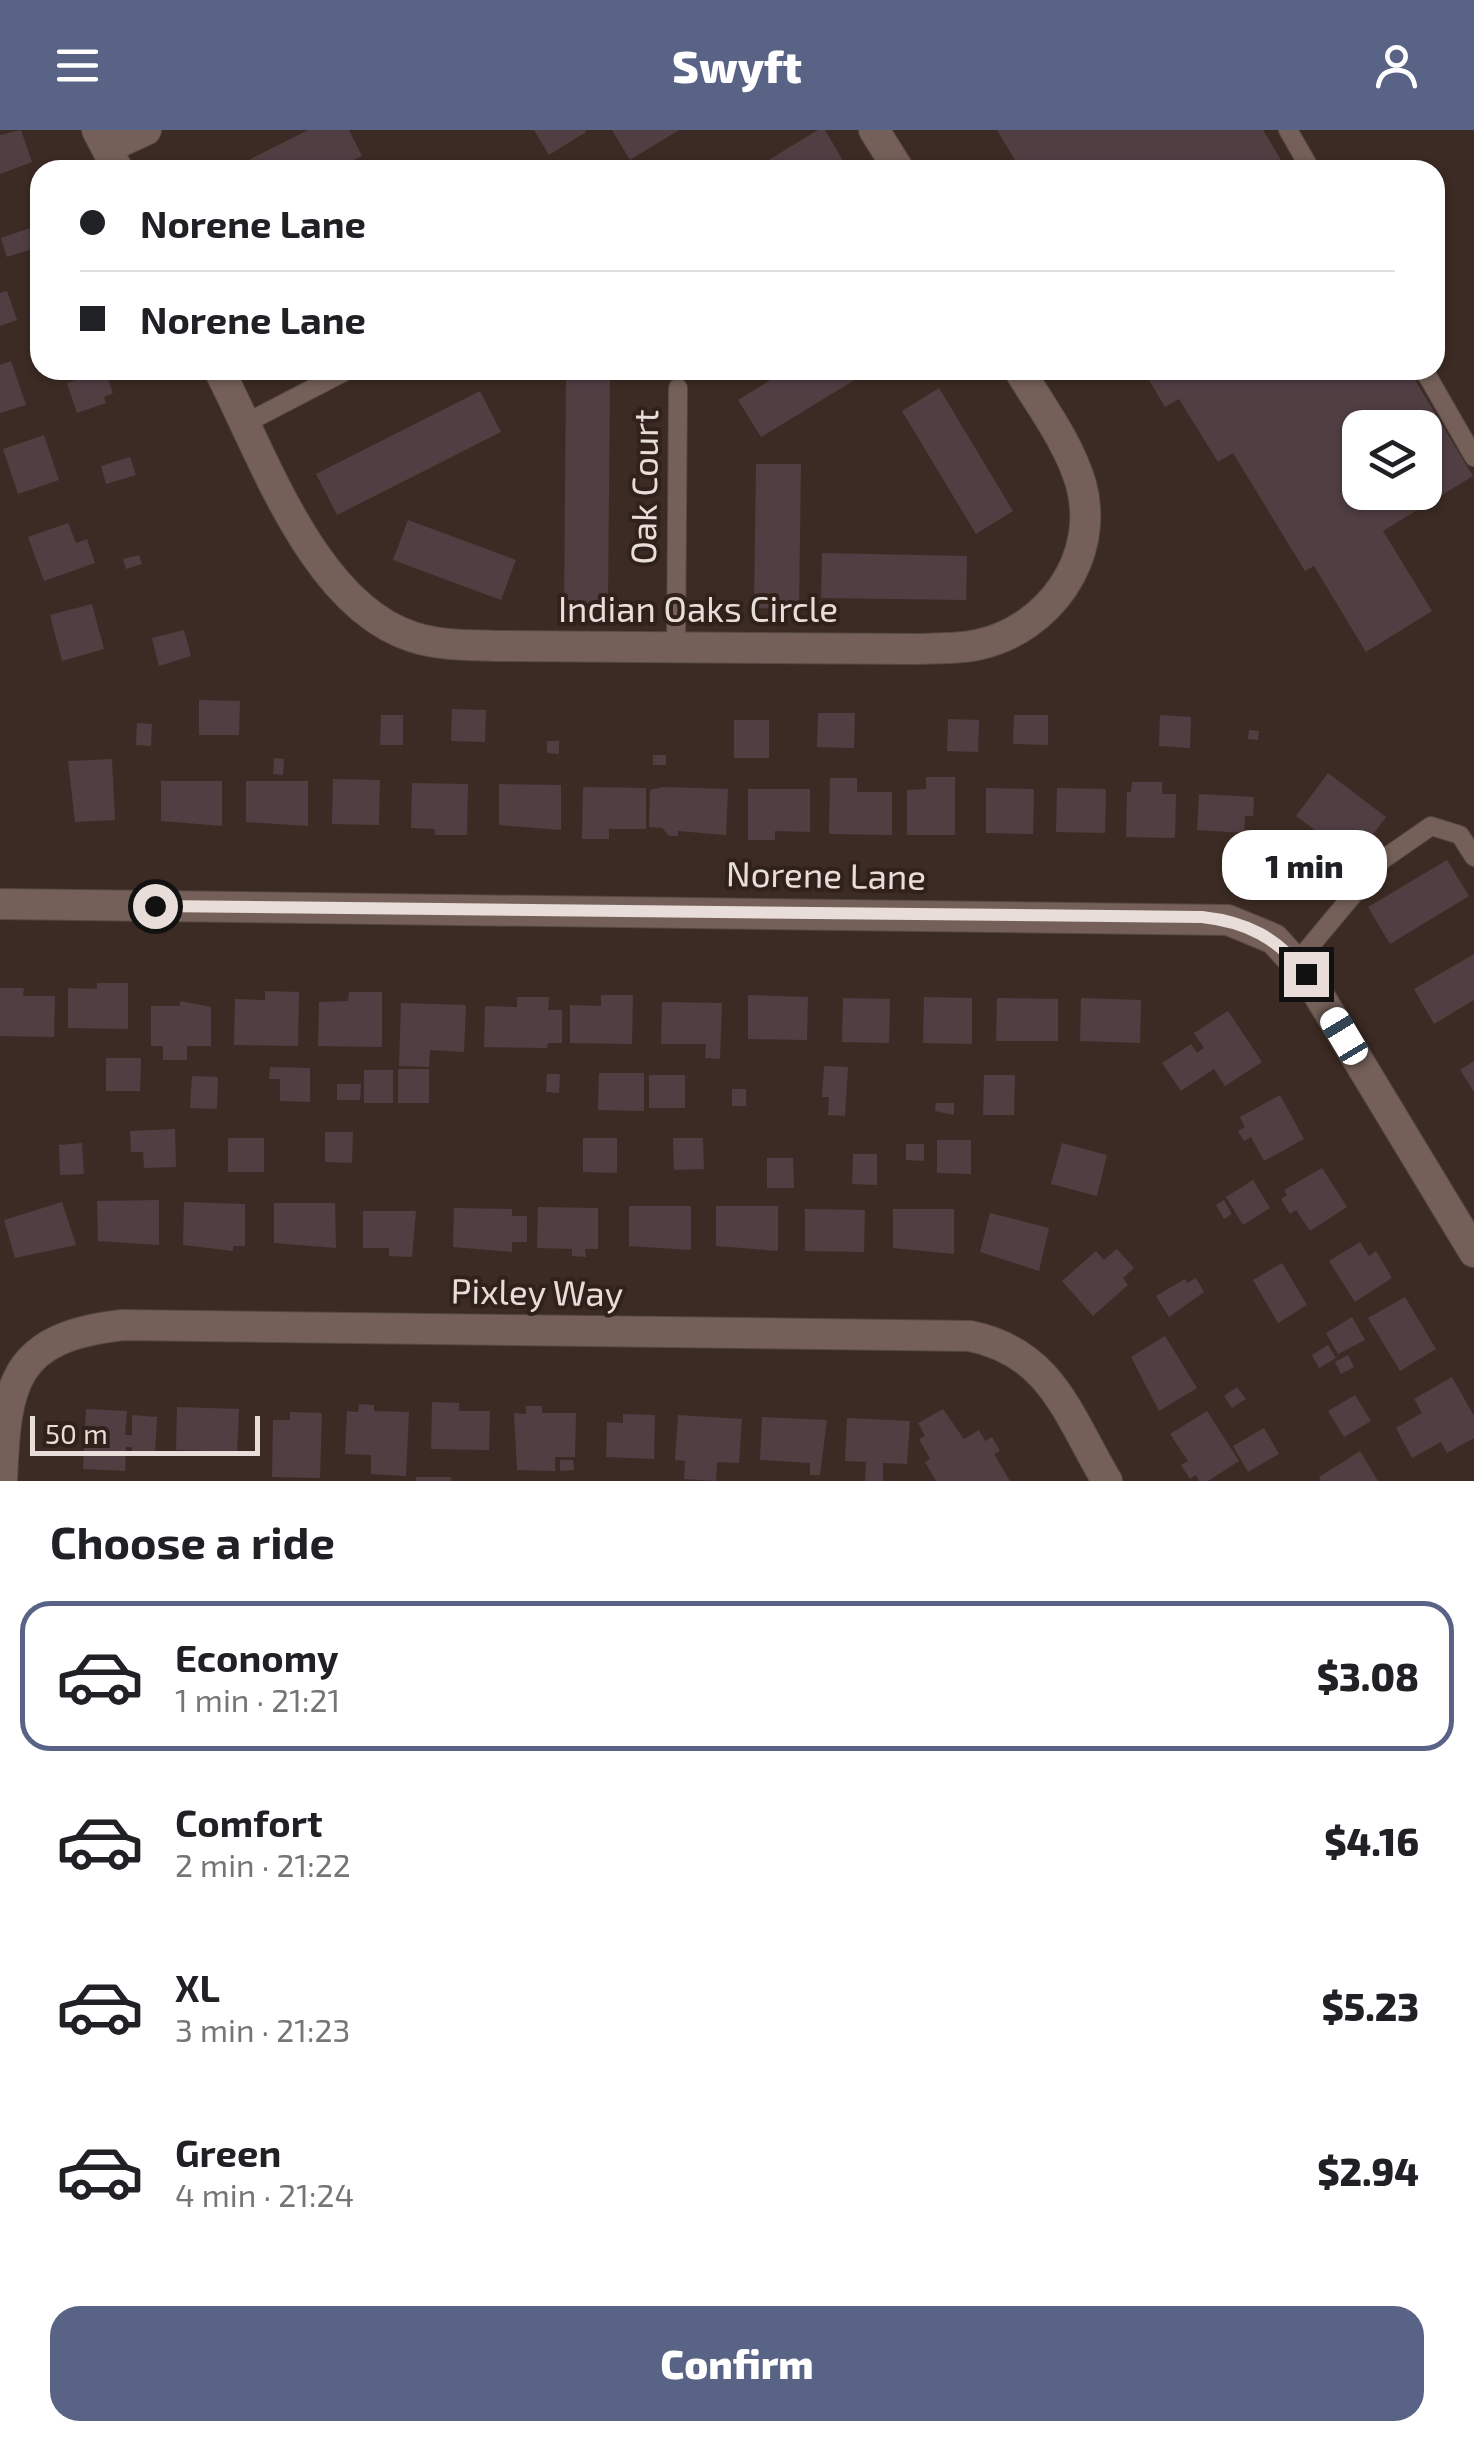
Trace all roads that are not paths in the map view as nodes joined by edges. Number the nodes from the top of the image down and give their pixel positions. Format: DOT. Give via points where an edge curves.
graph roads {
  1 [pos="146,130"];
  2 [pos="874,130"];
  3 [pos="1288,130"];
  4 [pos="107,150"];
  5 [pos="892,160"];
  6 [pos="1305,160"];
  7 [pos="224,380"];
  8 [pos="328,380"];
  9 [pos="1025,380"];
  10 [pos="1430,380"];
  11 [pos="678,388"];
  12 [pos="246,422"];
  13 [pos="1474,457"];
  14 [pos="676,648"];
  15 [pos="1474,858"];
  16 [pos="0,904"];
  17 [pos="1296,962"];
  18 [pos="1474,1252"];
  19 [pos="2,1481"];
  20 [pos="1107,1481"];
  1 -- 4 [label="street"];
  2 -- 5 [label="street"];
  3 -- 6 [label="lane"];
  7 -- 12 [label="street, Indian Oaks Circle"];
  8 -- 12 [label="lane"];
  9 -- 14 [label="street, Indian Oaks Circle" via="1066,448 1085,510 1073,571 1033,620 976,645"];
  10 -- 13 [label="lane"];
  11 -- 14 [label="lane, Oak Court"];
  12 -- 14 [label="street, Indian Oaks Circle" via="328,572 389,627 445,644"];
  15 -- 17 [label="lane" via="1460,835 1431,826 1382,860"];
  16 -- 17 [label="street, Norene Lane" via="1202,917 1252,928"];
  17 -- 18 [label="street, Norene Lane"];
  19 -- 20 [label="street, Pixley Way" via="4,1409 24,1366 70,1336 123,1325 970,1336 1031,1360"];
}
